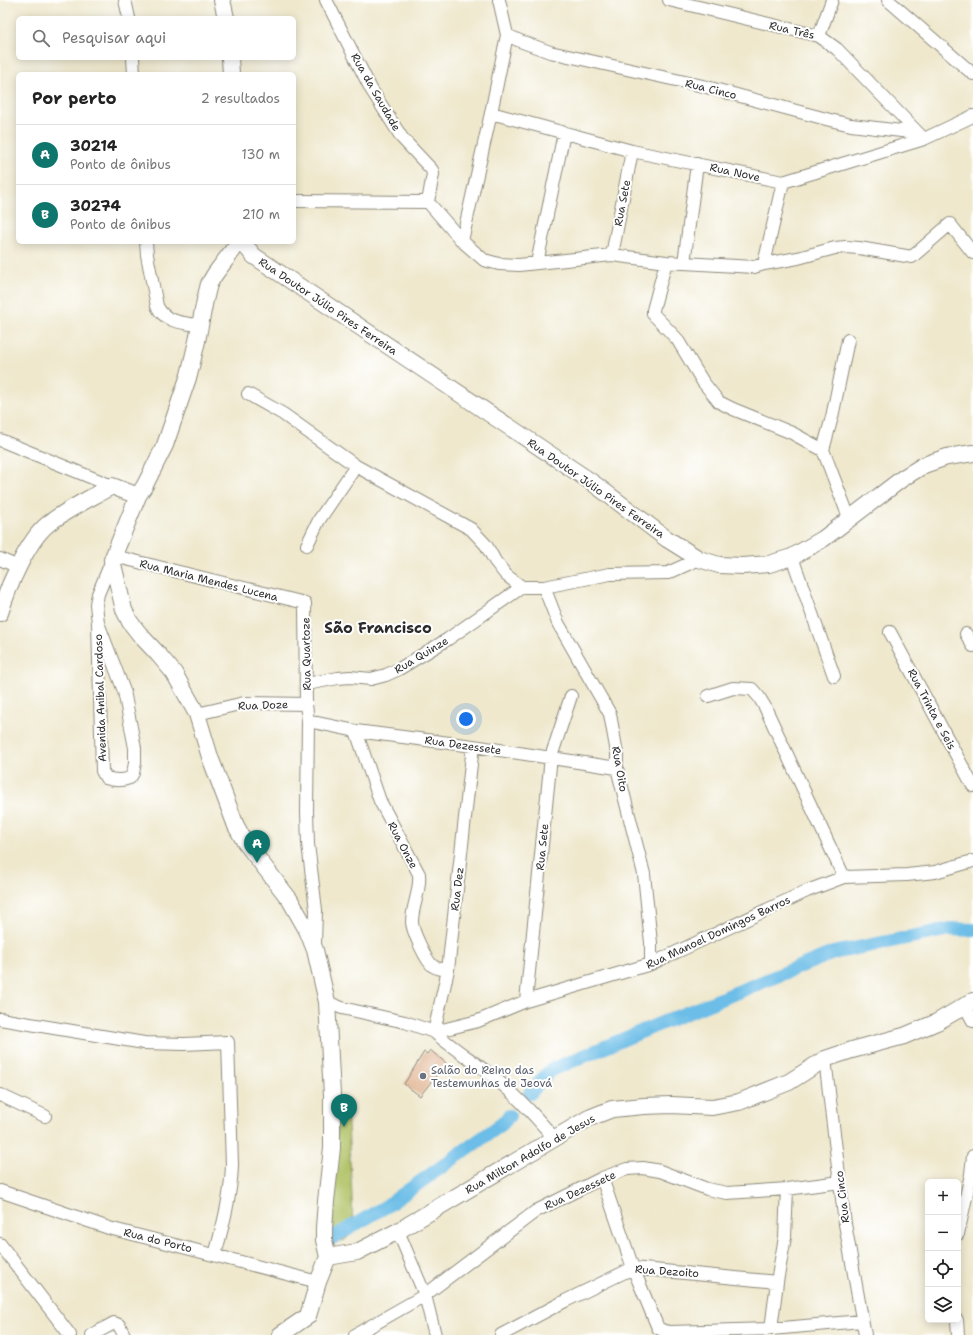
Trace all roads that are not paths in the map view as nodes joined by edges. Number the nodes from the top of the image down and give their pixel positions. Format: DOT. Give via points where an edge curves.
graph roads {
  1 [pos="125,0"];
  2 [pos="222,0"];
  3 [pos="326,0"];
  4 [pos="499,0"];
  5 [pos="669,0"];
  6 [pos="832,0"];
  7 [pos="888,0"];
  8 [pos="129,16"];
  9 [pos="226,16"];
  10 [pos="507,35"];
  11 [pos="819,36"];
  12 [pos="133,60"];
  13 [pos="230,60"];
  14 [pos="134,72"];
  15 [pos="231,72"];
  16 [pos="973,74"];
  17 [pos="491,113"];
  18 [pos="973,116"];
  19 [pos="564,133"];
  20 [pos="921,136"];
  21 [pos="632,151"];
  22 [pos="697,164"];
  23 [pos="783,182"];
  24 [pos="296,201"];
  25 [pos="428,202"];
  26 [pos="462,241"];
  27 [pos="146,244"];
  28 [pos="239,244"];
  29 [pos="243,244"];
  30 [pos="973,253"];
  31 [pos="612,255"];
  32 [pos="666,262"];
  33 [pos="537,263"];
  34 [pos="684,263"];
  35 [pos="764,264"];
  36 [pos="200,326"];
  37 [pos="848,340"];
  38 [pos="248,394"];
  39 [pos="0,440"];
  40 [pos="823,450"];
  41 [pos="973,453"];
  42 [pos="356,466"];
  43 [pos="112,486"];
  44 [pos="138,496"];
  45 [pos="850,520"];
  46 [pos="308,545"];
  47 [pos="792,557"];
  48 [pos="113,558"];
  49 [pos="699,559"];
  50 [pos="0,560"];
  51 [pos="18,567"];
  52 [pos="522,587"];
  53 [pos="544,587"];
  54 [pos="305,604"];
  55 [pos="0,613"];
  56 [pos="98,623"];
  57 [pos="890,632"];
  58 [pos="966,634"];
  59 [pos="973,646"];
  60 [pos="834,676"];
  61 [pos="307,684"];
  62 [pos="571,696"];
  63 [pos="708,696"];
  64 [pos="306,704"];
  65 [pos="197,714"];
  66 [pos="308,721"];
  67 [pos="356,731"];
  68 [pos="474,746"];
  69 [pos="551,757"];
  70 [pos="617,768"];
  71 [pos="973,786"];
  72 [pos="973,861"];
  73 [pos="844,877"];
  74 [pos="315,950"];
  75 [pos="651,964"];
  76 [pos="448,970"];
  77 [pos="526,1001"];
  78 [pos="327,1002"];
  79 [pos="969,1004"];
  80 [pos="0,1019"];
  81 [pos="973,1021"];
  82 [pos="434,1032"];
  83 [pos="825,1059"];
  84 [pos="0,1095"];
  85 [pos="45,1116"];
  86 [pos="554,1138"];
  87 [pos="973,1156"];
  88 [pos="602,1178"];
  89 [pos="840,1182"];
  90 [pos="787,1189"];
  91 [pos="0,1191"];
  92 [pos="961,1220"];
  93 [pos="398,1231"];
  94 [pos="0,1244"];
  95 [pos="215,1255"];
  96 [pos="328,1257"];
  97 [pos="633,1268"];
  98 [pos="318,1282"];
  99 [pos="777,1282"];
  100 [pos="425,1295"];
  101 [pos="308,1316"];
  102 [pos="862,1321"];
  103 [pos="956,1323"];
  104 [pos="771,1329"];
  105 [pos="666,1332"];
  106 [pos="70,1335"];
  107 [pos="92,1335"];
  108 [pos="124,1335"];
  109 [pos="280,1335"];
  110 [pos="297,1335"];
  111 [pos="355,1335"];
  112 [pos="435,1335"];
  113 [pos="501,1335"];
  114 [pos="865,1335"];
  115 [pos="958,1335"];
  1 -- 8 [label="street"];
  2 -- 9 [label="street"];
  3 -- 25 [label="street, Rua da Saudade" via="372,89 402,138 432,170"];
  4 -- 10 [label="street"];
  5 -- 11 [label="street, Rua Três"];
  6 -- 11 [label="street"];
  7 -- 16 [label="street"];
  10 -- 17 [label="street"];
  10 -- 20 [label="street, Rua Cinco" via="550,52 703,86 851,125"];
  11 -- 20 [label="street, Rua Três" via="837,49"];
  12 -- 14 [label="street"];
  13 -- 15 [label="street"];
  17 -- 19 [label="street, Rua Nove"];
  17 -- 26 [label="street"];
  18 -- 20 [label="street, Rua Nove"];
  19 -- 21 [label="street, Rua Nove"];
  19 -- 33 [label="street"];
  20 -- 23 [label="street, Rua Nove"];
  21 -- 22 [label="street, Rua Nove"];
  21 -- 31 [label="street, Rua Sete"];
  22 -- 23 [label="street, Rua Nove"];
  22 -- 34 [label="street"];
  23 -- 35 [label="street"];
  24 -- 25 [label="street"];
  25 -- 26 [label="street"];
  26 -- 33 [label="street" via="484,260 499,264"];
  27 -- 36 [label="street" via="156,306 159,311 166,318"];
  28 -- 36 [label="street" via="209,284"];
  29 -- 49 [label="street, Rua Doutor Júlio Pires Ferreira" via="254,256 593,484"];
  30 -- 35 [label="street" via="950,224 912,257 846,247"];
  31 -- 32 [label="street"];
  31 -- 33 [label="street"];
  32 -- 34 [label="street"];
  32 -- 40 [label="street" via="654,314 677,339 703,382 719,402 792,433"];
  34 -- 35 [label="street" via="754,267"];
  36 -- 44 [label="street" via="189,375 165,445"];
  37 -- 40 [label="street"];
  38 -- 42 [label="street" via="283,414"];
  39 -- 43 [label="street"];
  40 -- 45 [label="street"];
  41 -- 45 [label="street, Rua Doutor Júlio Pires Ferreira" via="947,457 924,465 903,478"];
  42 -- 46 [label="street" via="319,520"];
  42 -- 52 [label="street" via="471,529 479,536 506,574"];
  43 -- 44 [label="street"];
  43 -- 51 [label="street" via="47,525"];
  44 -- 48 [label="street"];
  45 -- 47 [label="street, Rua Doutor Júlio Pires Ferreira"];
  47 -- 49 [label="street, Rua Doutor Júlio Pires Ferreira" via="769,564 743,566 719,565"];
  47 -- 60 [label="street"];
  48 -- 54 [label="street, Rua Maria Mendes Lucena"];
  48 -- 56 [label="street, Avenida Anibal Cardoso" via="98,594"];
  48 -- 65 [label="street" via="124,610 130,622 174,673"];
  49 -- 53 [label="street" via="668,573 610,574"];
  50 -- 51 [label="street"];
  51 -- 55 [label="street"];
  52 -- 53 [label="street"];
  52 -- 61 [label="street, Rua Quinze" via="448,638 386,675 371,679 338,678"];
  53 -- 70 [label="street, Rua Oito" via="558,622 610,714"];
  54 -- 61 [label="street, Rua Quartoze"];
  56 -- 56 [label="street, Avenida Anibal Cardoso" via="102,771 106,778 124,781 133,773 135,748 124,691"];
  57 -- 71 [label="street, Rua Trinta e Seis"];
  58 -- 59 [label="street"];
  61 -- 64 [label="street, Rua Quartoze"];
  62 -- 69 [label="street, Rua Sete"];
  63 -- 73 [label="street" via="733,688 752,689 756,693 765,707"];
  64 -- 65 [label="street, Rua Doze" via="244,703"];
  64 -- 66 [label="street, Rua Quartoze"];
  65 -- 74 [label="street" via="236,826 245,842 290,900"];
  66 -- 67 [label="street, Rua Dezessete"];
  66 -- 74 [label="street, Rua Quartoze" via="307,812 316,910"];
  67 -- 68 [label="street, Rua Dezessete"];
  67 -- 76 [label="street, Rua Onze" via="380,802 419,874 419,891 412,917 413,928 429,962 437,968"];
  68 -- 69 [label="street, Rua Dezessete"];
  68 -- 76 [label="street, Rua Dez"];
  69 -- 70 [label="street, Rua Dezessete"];
  69 -- 77 [label="street, Rua Sete"];
  70 -- 75 [label="street, Rua Oito" via="644,874"];
  72 -- 73 [label="street, Rua Manoel Domingos Barros" via="935,872"];
  73 -- 75 [label="street, Rua Manoel Domingos Barros" via="808,891"];
  74 -- 78 [label="street"];
  75 -- 77 [label="street, Rua Manoel Domingos Barros"];
  76 -- 82 [label="street, Rua Dez"];
  77 -- 82 [label="street, Rua Manoel Domingos Barros" via="478,1021"];
  78 -- 82 [label="street"];
  78 -- 96 [label="street" via="332,1095 332,1140 324,1240"];
  79 -- 81 [label="street"];
  79 -- 83 [label="street, Rua Milton Adolfo de Jesus" via="937,1022 904,1036"];
  80 -- 95 [label="street" via="144,1043 228,1042 231,1183"];
  82 -- 86 [label="street" via="502,1084 530,1110"];
  83 -- 86 [label="street, Rua Milton Adolfo de Jesus" via="789,1082 739,1102 712,1107 671,1105 612,1109 589,1118"];
  83 -- 89 [label="street, Rua Cinco"];
  84 -- 85 [label="street"];
  86 -- 93 [label="street, Rua Milton Adolfo de Jesus"];
  87 -- 92 [label="street"];
  88 -- 90 [label="street, Rua Dezessete" via="643,1168 660,1171 717,1192"];
  88 -- 97 [label="street"];
  88 -- 100 [label="street, Rua Dezessete" via="536,1211"];
  89 -- 90 [label="street, Rua Dezessete"];
  89 -- 102 [label="street, Rua Cinco"];
  90 -- 99 [label="street" via="785,1237"];
  91 -- 95 [label="street, Rua do Porto" via="109,1228"];
  93 -- 96 [label="street, Rua Milton Adolfo de Jesus" via="357,1252"];
  93 -- 100 [label="street"];
  94 -- 106 [label="street"];
  95 -- 98 [label="street, Rua do Porto"];
  96 -- 98 [label="street"];
  97 -- 99 [label="street, Rua Dezoito"];
  97 -- 105 [label="street"];
  97 -- 113 [label="street, Rua Dezoito"];
  98 -- 101 [label="street"];
  99 -- 104 [label="street"];
  100 -- 111 [label="street, Rua Dezessete"];
  100 -- 112 [label="street"];
  101 -- 109 [label="street"];
  101 -- 110 [label="street"];
  102 -- 104 [label="street"];
  102 -- 114 [label="street, Rua Cinco"];
  103 -- 115 [label="street"];
  104 -- 105 [label="street"];
  107 -- 108 [label="street" via="114,1323 119,1324"];
}
